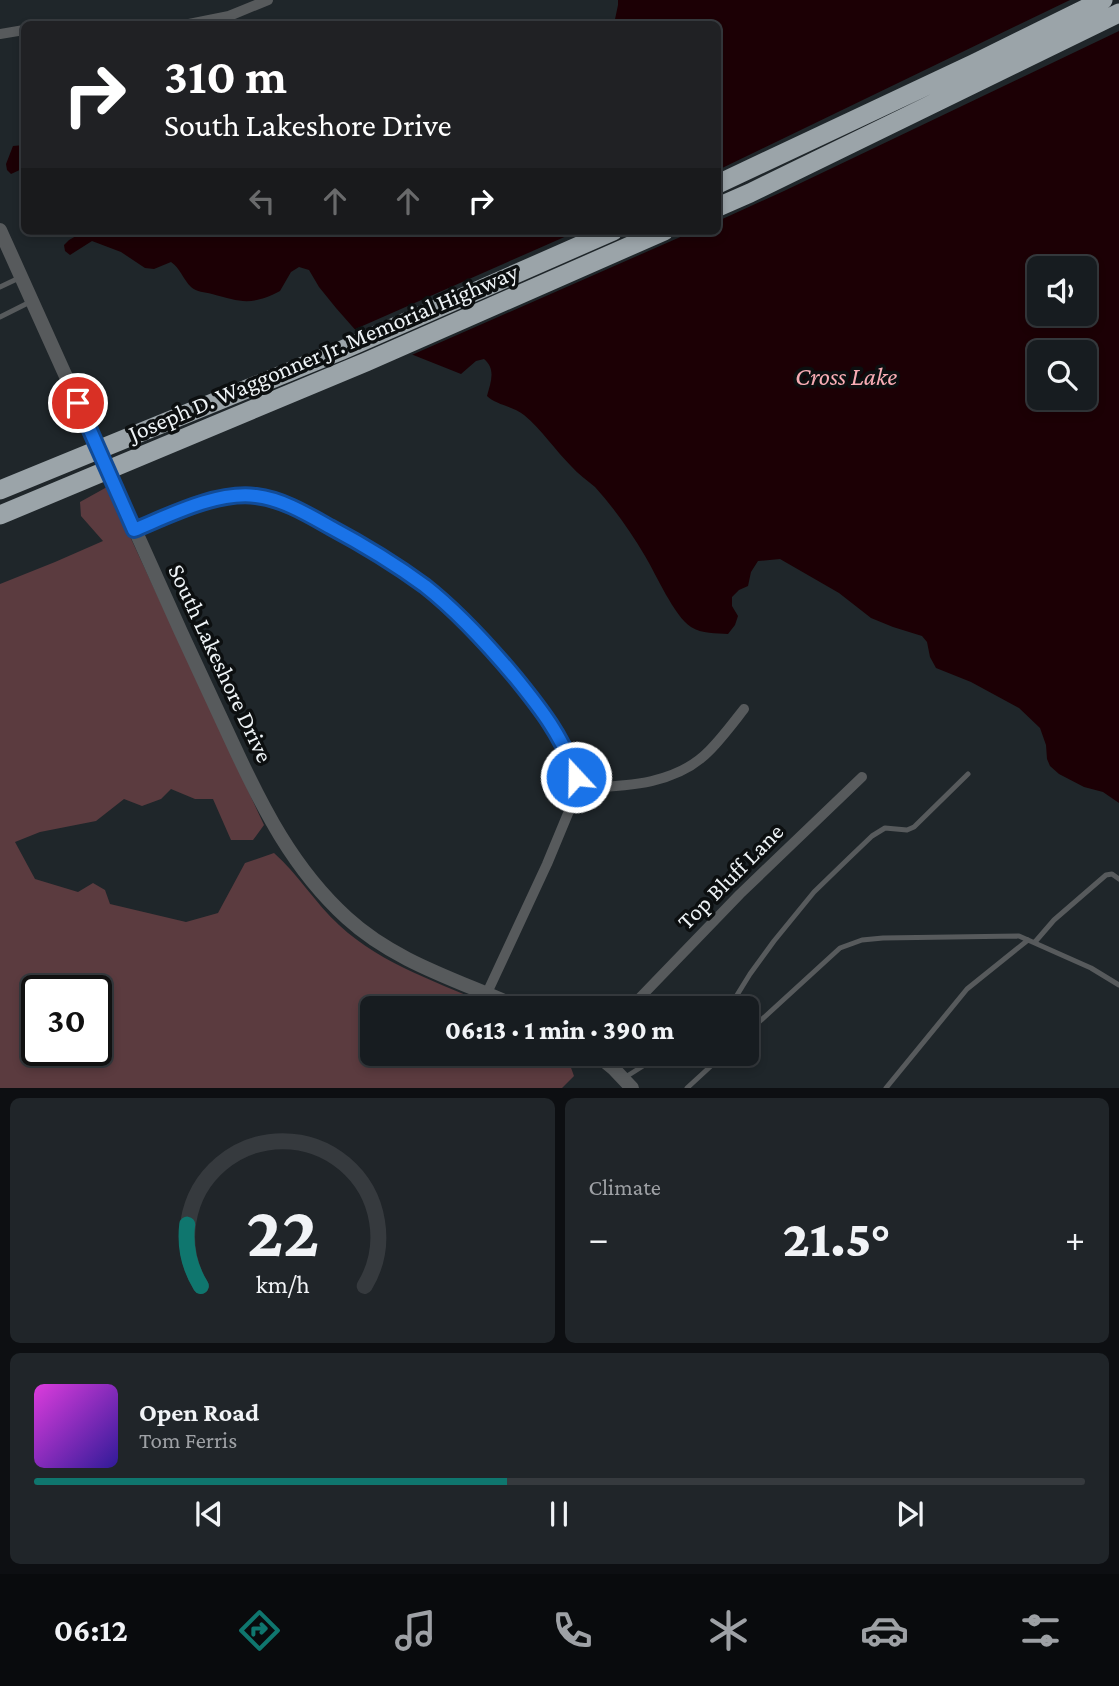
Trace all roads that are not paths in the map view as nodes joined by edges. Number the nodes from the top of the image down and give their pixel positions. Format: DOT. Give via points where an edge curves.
graph roads {
  1 [pos="268,0"];
  2 [pos="1103,0"];
  3 [pos="1119,13"];
  4 [pos="204,21"];
  5 [pos="21,30"];
  6 [pos="0,34"];
  7 [pos="721,183"];
  8 [pos="721,207"];
  9 [pos="0,230"];
  10 [pos="604,235"];
  11 [pos="655,235"];
  12 [pos="21,277"];
  13 [pos="0,287"];
  14 [pos="32,301"];
  15 [pos="0,317"];
  16 [pos="0,490"];
  17 [pos="0,515"];
  18 [pos="134,530"];
  19 [pos="744,709"];
  20 [pos="968,774"];
  21 [pos="862,777"];
  22 [pos="577,788"];
  23 [pos="1119,879"];
  24 [pos="1028,940"];
  25 [pos="1035,943"];
  26 [pos="1119,985"];
  27 [pos="487,993"];
  28 [pos="494,996"];
  29 [pos="641,996"];
  30 [pos="736,996"];
  31 [pos="759,1022"];
  32 [pos="609,1066"];
  33 [pos="648,1066"];
  34 [pos="711,1066"];
  35 [pos="628,1083"];
  36 [pos="687,1087"];
  37 [pos="886,1087"];
  1 -- 4 [label="street"];
  2 -- 7 [label="highway"];
  3 -- 8 [label="highway"];
  5 -- 6 [label="street"];
  9 -- 12 [label="street, South Lakeshore Drive"];
  10 -- 16 [label="highway, Joseph D. Waggonner Jr. Memorial Highway, bridge"];
  11 -- 17 [label="highway, Joseph D. Waggonner Jr. Memorial Highway, bridge"];
  12 -- 13 [label="lane"];
  12 -- 14 [label="street, South Lakeshore Drive"];
  14 -- 15 [label="lane"];
  14 -- 18 [label="street, South Lakeshore Drive"];
  18 -- 22 [label="street" via="214,499 249,495 282,502 348,537 430,591 500,660 562,743"];
  18 -- 27 [label="street, South Lakeshore Drive" via="258,798 305,873 374,941"];
  19 -- 22 [label="street" via="708,753 679,772 645,783"];
  20 -- 30 [label="lane" via="914,827 885,828 848,859 774,941"];
  21 -- 29 [label="street, Top Bluff Lane"];
  22 -- 27 [label="street"];
  23 -- 25 [label="lane" via="1106,875"];
  24 -- 25 [label="lane"];
  24 -- 31 [label="lane" via="1019,936 862,940 840,948"];
  24 -- 37 [label="lane" via="967,989"];
  25 -- 26 [label="lane"];
  27 -- 28 [label="street, South Lakeshore Drive"];
  32 -- 35 [label="street"];
  33 -- 35 [label="lane"];
  34 -- 36 [label="lane"];
}
